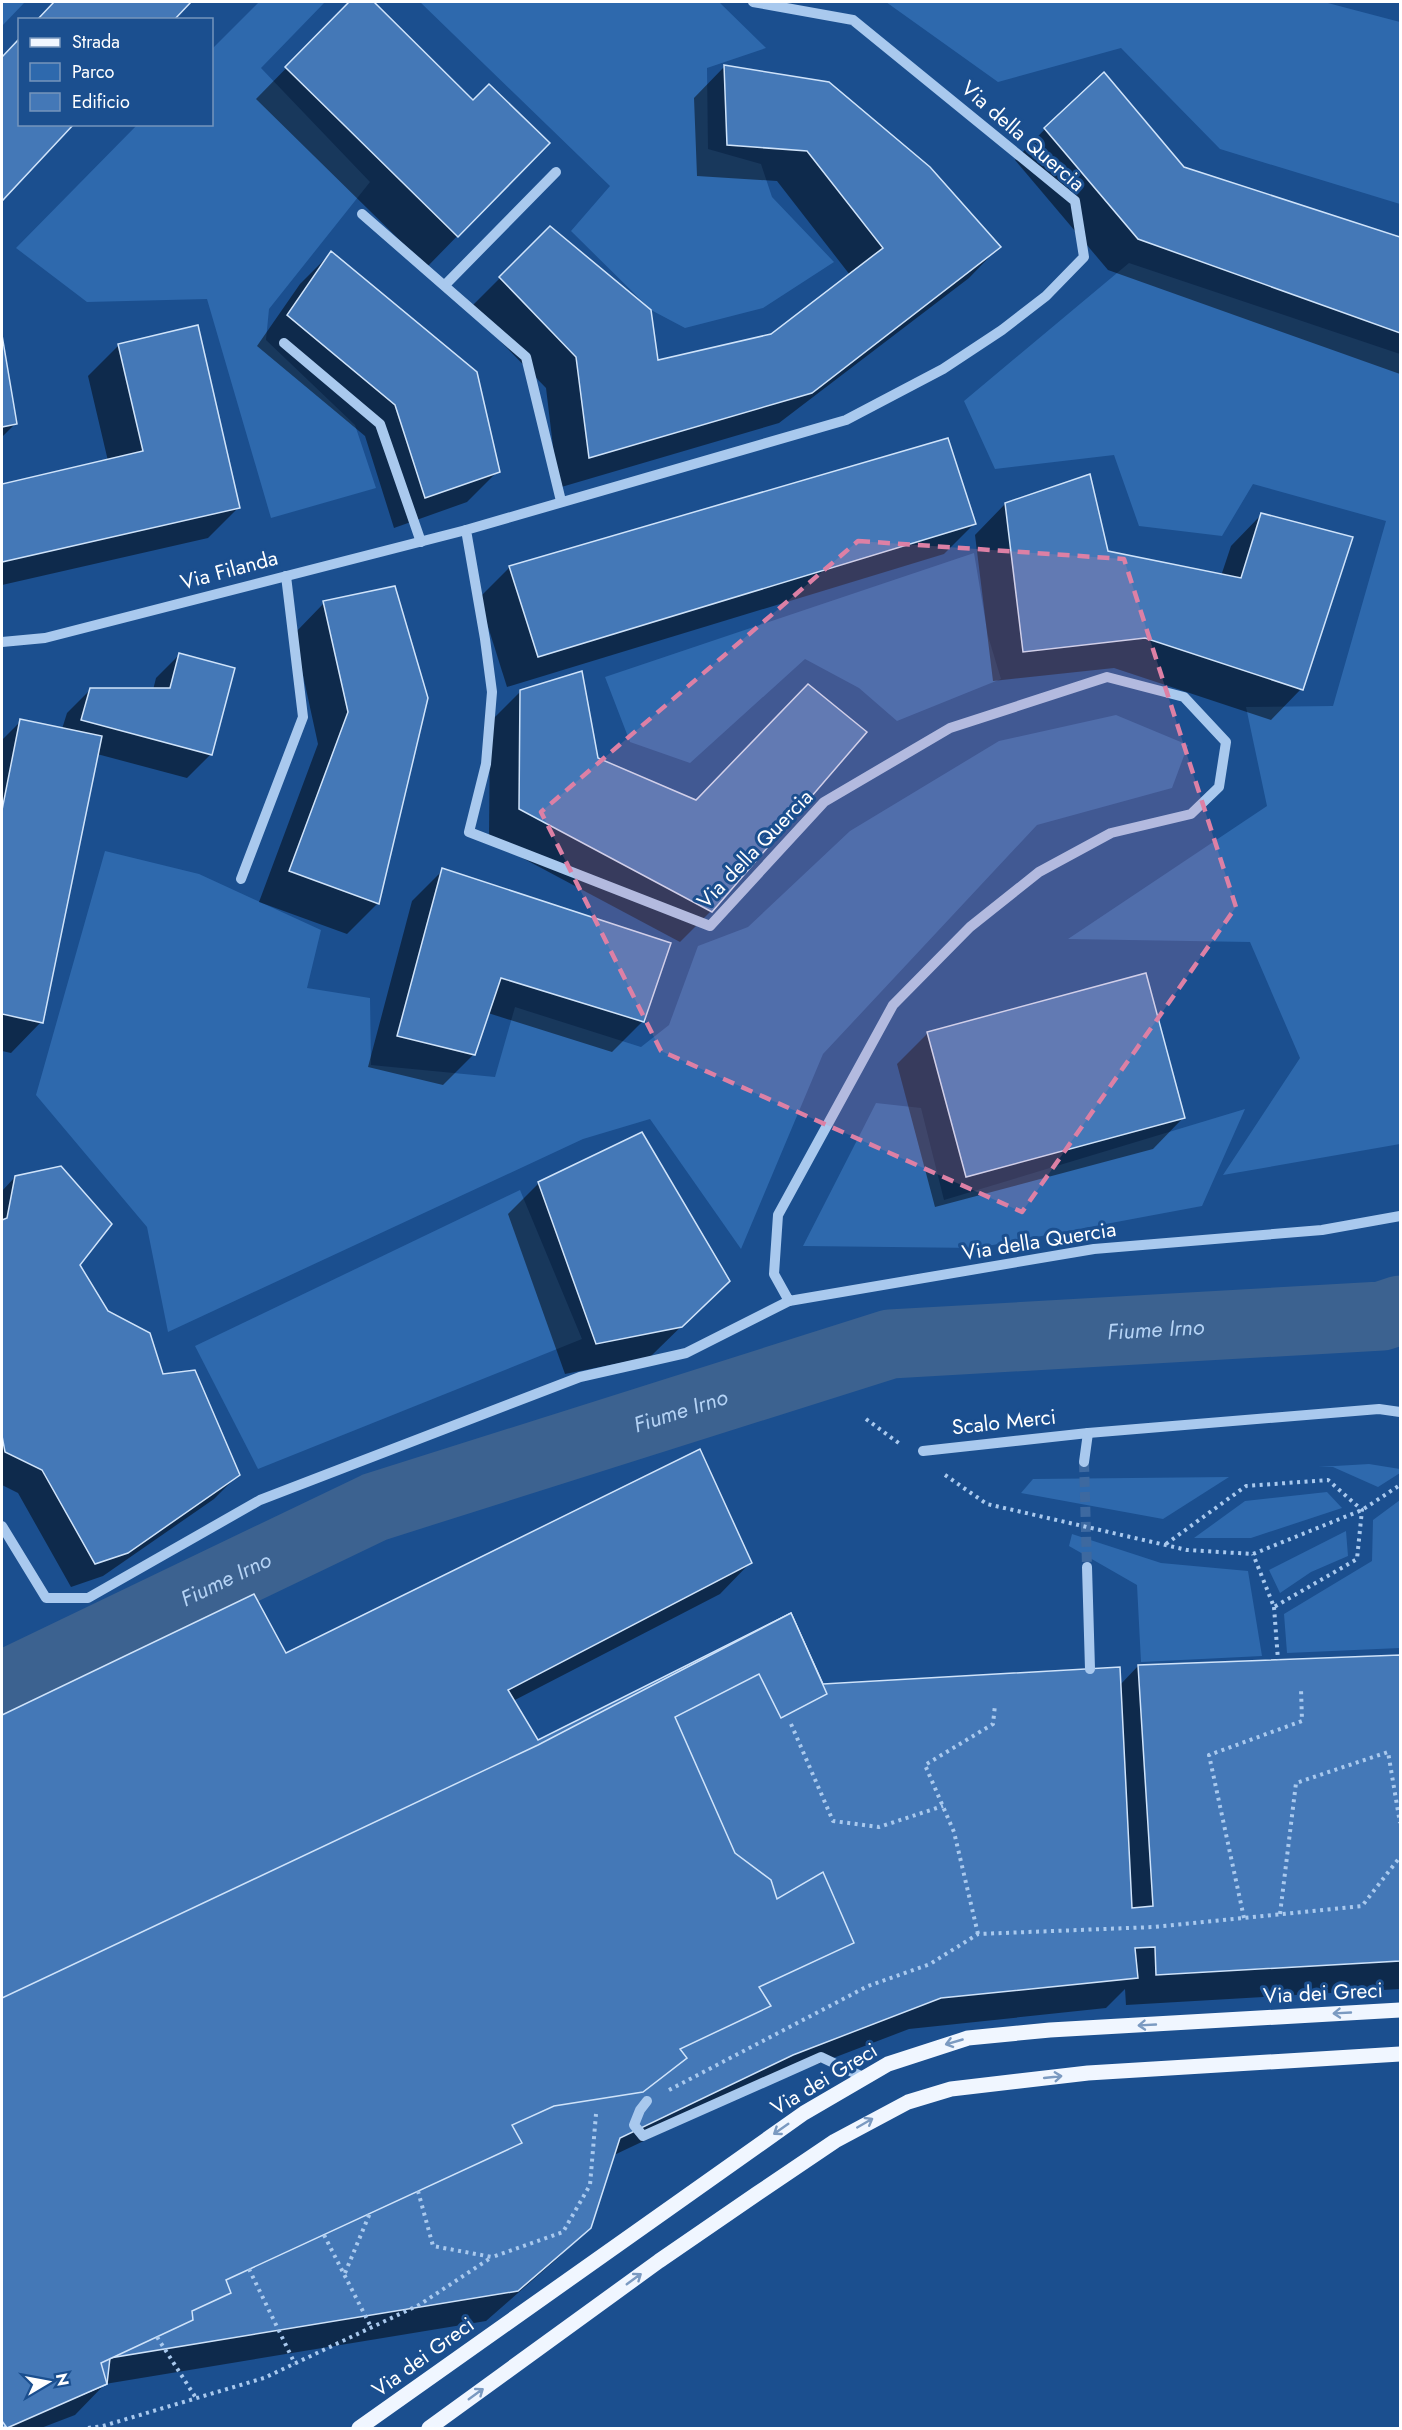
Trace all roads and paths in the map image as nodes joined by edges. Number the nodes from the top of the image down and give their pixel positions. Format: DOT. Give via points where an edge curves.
graph roads {
  1 [pos="753,2"];
  2 [pos="556,172"];
  3 [pos="362,214"];
  4 [pos="445,285"];
  5 [pos="284,343"];
  6 [pos="561,501"];
  7 [pos="466,530"];
  8 [pos="421,542"];
  9 [pos="286,576"];
  10 [pos="2,642"];
  11 [pos="241,879"];
  12 [pos="1401,1216"];
  13 [pos="789,1301"];
  14 [pos="1401,1412"];
  15 [pos="866,1419"];
  16 [pos="1088,1433"];
  17 [pos="903,1446"];
  18 [pos="923,1451"];
  19 [pos="1084,1462"];
  20 [pos="940,1472"];
  21 [pos="1401,1485"];
  22 [pos="1362,1510"];
  23 [pos="2,1526"];
  24 [pos="1165,1545"];
  25 [pos="1253,1554"];
  26 [pos="1087,1567"];
  27 [pos="1274,1607"];
  28 [pos="1278,1660"];
  29 [pos="1090,1669"];
  30 [pos="1301,1689"];
  31 [pos="995,1705"];
  32 [pos="791,1724"];
  33 [pos="943,1806"];
  34 [pos="1401,1822"];
  35 [pos="1401,1857"];
  36 [pos="1280,1914"];
  37 [pos="1244,1918"];
  38 [pos="978,1934"];
  39 [pos="1401,2010"];
  40 [pos="1401,2054"];
  41 [pos="863,2077"];
  42 [pos="647,2101"];
  43 [pos="596,2114"];
  44 [pos="418,2191"];
  45 [pos="370,2213"];
  46 [pos="324,2235"];
  47 [pos="492,2257"];
  48 [pos="249,2269"];
  49 [pos="344,2274"];
  50 [pos="371,2327"];
  51 [pos="157,2337"];
  52 [pos="295,2364"];
  53 [pos="196,2398"];
  54 [pos="88,2428"];
  55 [pos="358,2428"];
  56 [pos="429,2428"];
  1 -- 6 [label="street, Via della Quercia" via="853,20 1076,201 1084,257 1046,296 1002,330 943,369 846,420"];
  2 -- 4 [label="street"];
  3 -- 4 [label="street"];
  4 -- 6 [label="street" via="526,357"];
  5 -- 8 [label="street" via="380,424"];
  6 -- 7 [label="street, Via della Quercia"];
  7 -- 8 [label="street, Via Filanda"];
  7 -- 13 [label="street, Via della Quercia" via="492,692 486,764 469,832 710,926 824,802 950,728 1107,677 1184,697 1226,742 1219,787 1191,814 1111,833 1039,872 970,927 893,1005 778,1215 774,1274"];
  8 -- 9 [label="street, Via Filanda"];
  9 -- 10 [label="street, Via Filanda" via="45,638"];
  9 -- 11 [label="street" via="303,717"];
  12 -- 13 [label="street, Via della Quercia" via="1322,1230 1094,1249"];
  13 -- 23 [label="street" via="686,1353 580,1377 260,1500 88,1598 46,1598"];
  14 -- 16 [label="street, Scalo Merci" via="1379,1409"];
  15 -- 17 [label="path"];
  16 -- 18 [label="street, Scalo Merci"];
  16 -- 19 [label="street"];
  20 -- 24 [label="path" via="987,1504"];
  21 -- 22 [label="path"];
  22 -- 24 [label="path" via="1328,1480 1246,1486"];
  22 -- 25 [label="path"];
  22 -- 27 [label="path" via="1357,1559"];
  24 -- 25 [label="path"];
  25 -- 27 [label="path"];
  26 -- 29 [label="street"];
  27 -- 28 [label="path"];
  30 -- 37 [label="path" via="1302,1721 1209,1755"];
  31 -- 33 [label="path" via="993,1724 925,1765"];
  32 -- 33 [label="path" via="833,1821 879,1827"];
  33 -- 38 [label="path" via="954,1832"];
  34 -- 36 [label="path" via="1388,1752 1296,1783"];
  35 -- 36 [label="path" via="1362,1906"];
  36 -- 37 [label="path"];
  37 -- 38 [label="path" via="1154,1927"];
  38 -- 42 [label="path" via="930,1964 868,1986"];
  39 -- 41 [label="main road, Via dei Greci, one-way" via="968,2038 918,2053"];
  56 -- 40 [label="main road, one-way" via="758,2193 835,2141 908,2102 951,2090 1088,2073"];
  41 -- 42 [label="street" via="821,2057 643,2136 634,2125"];
  41 -- 55 [label="main road, Via dei Greci, one-way" via="804,2113"];
  43 -- 47 [label="path" via="590,2185 563,2232"];
  44 -- 47 [label="path" via="433,2246"];
  45 -- 49 [label="path"];
  46 -- 49 [label="path"];
  47 -- 50 [label="path" via="419,2305"];
  48 -- 52 [label="path"];
  49 -- 50 [label="path"];
  50 -- 52 [label="path"];
  51 -- 53 [label="path"];
  52 -- 53 [label="path" via="264,2378"];
  53 -- 54 [label="path"];
}
